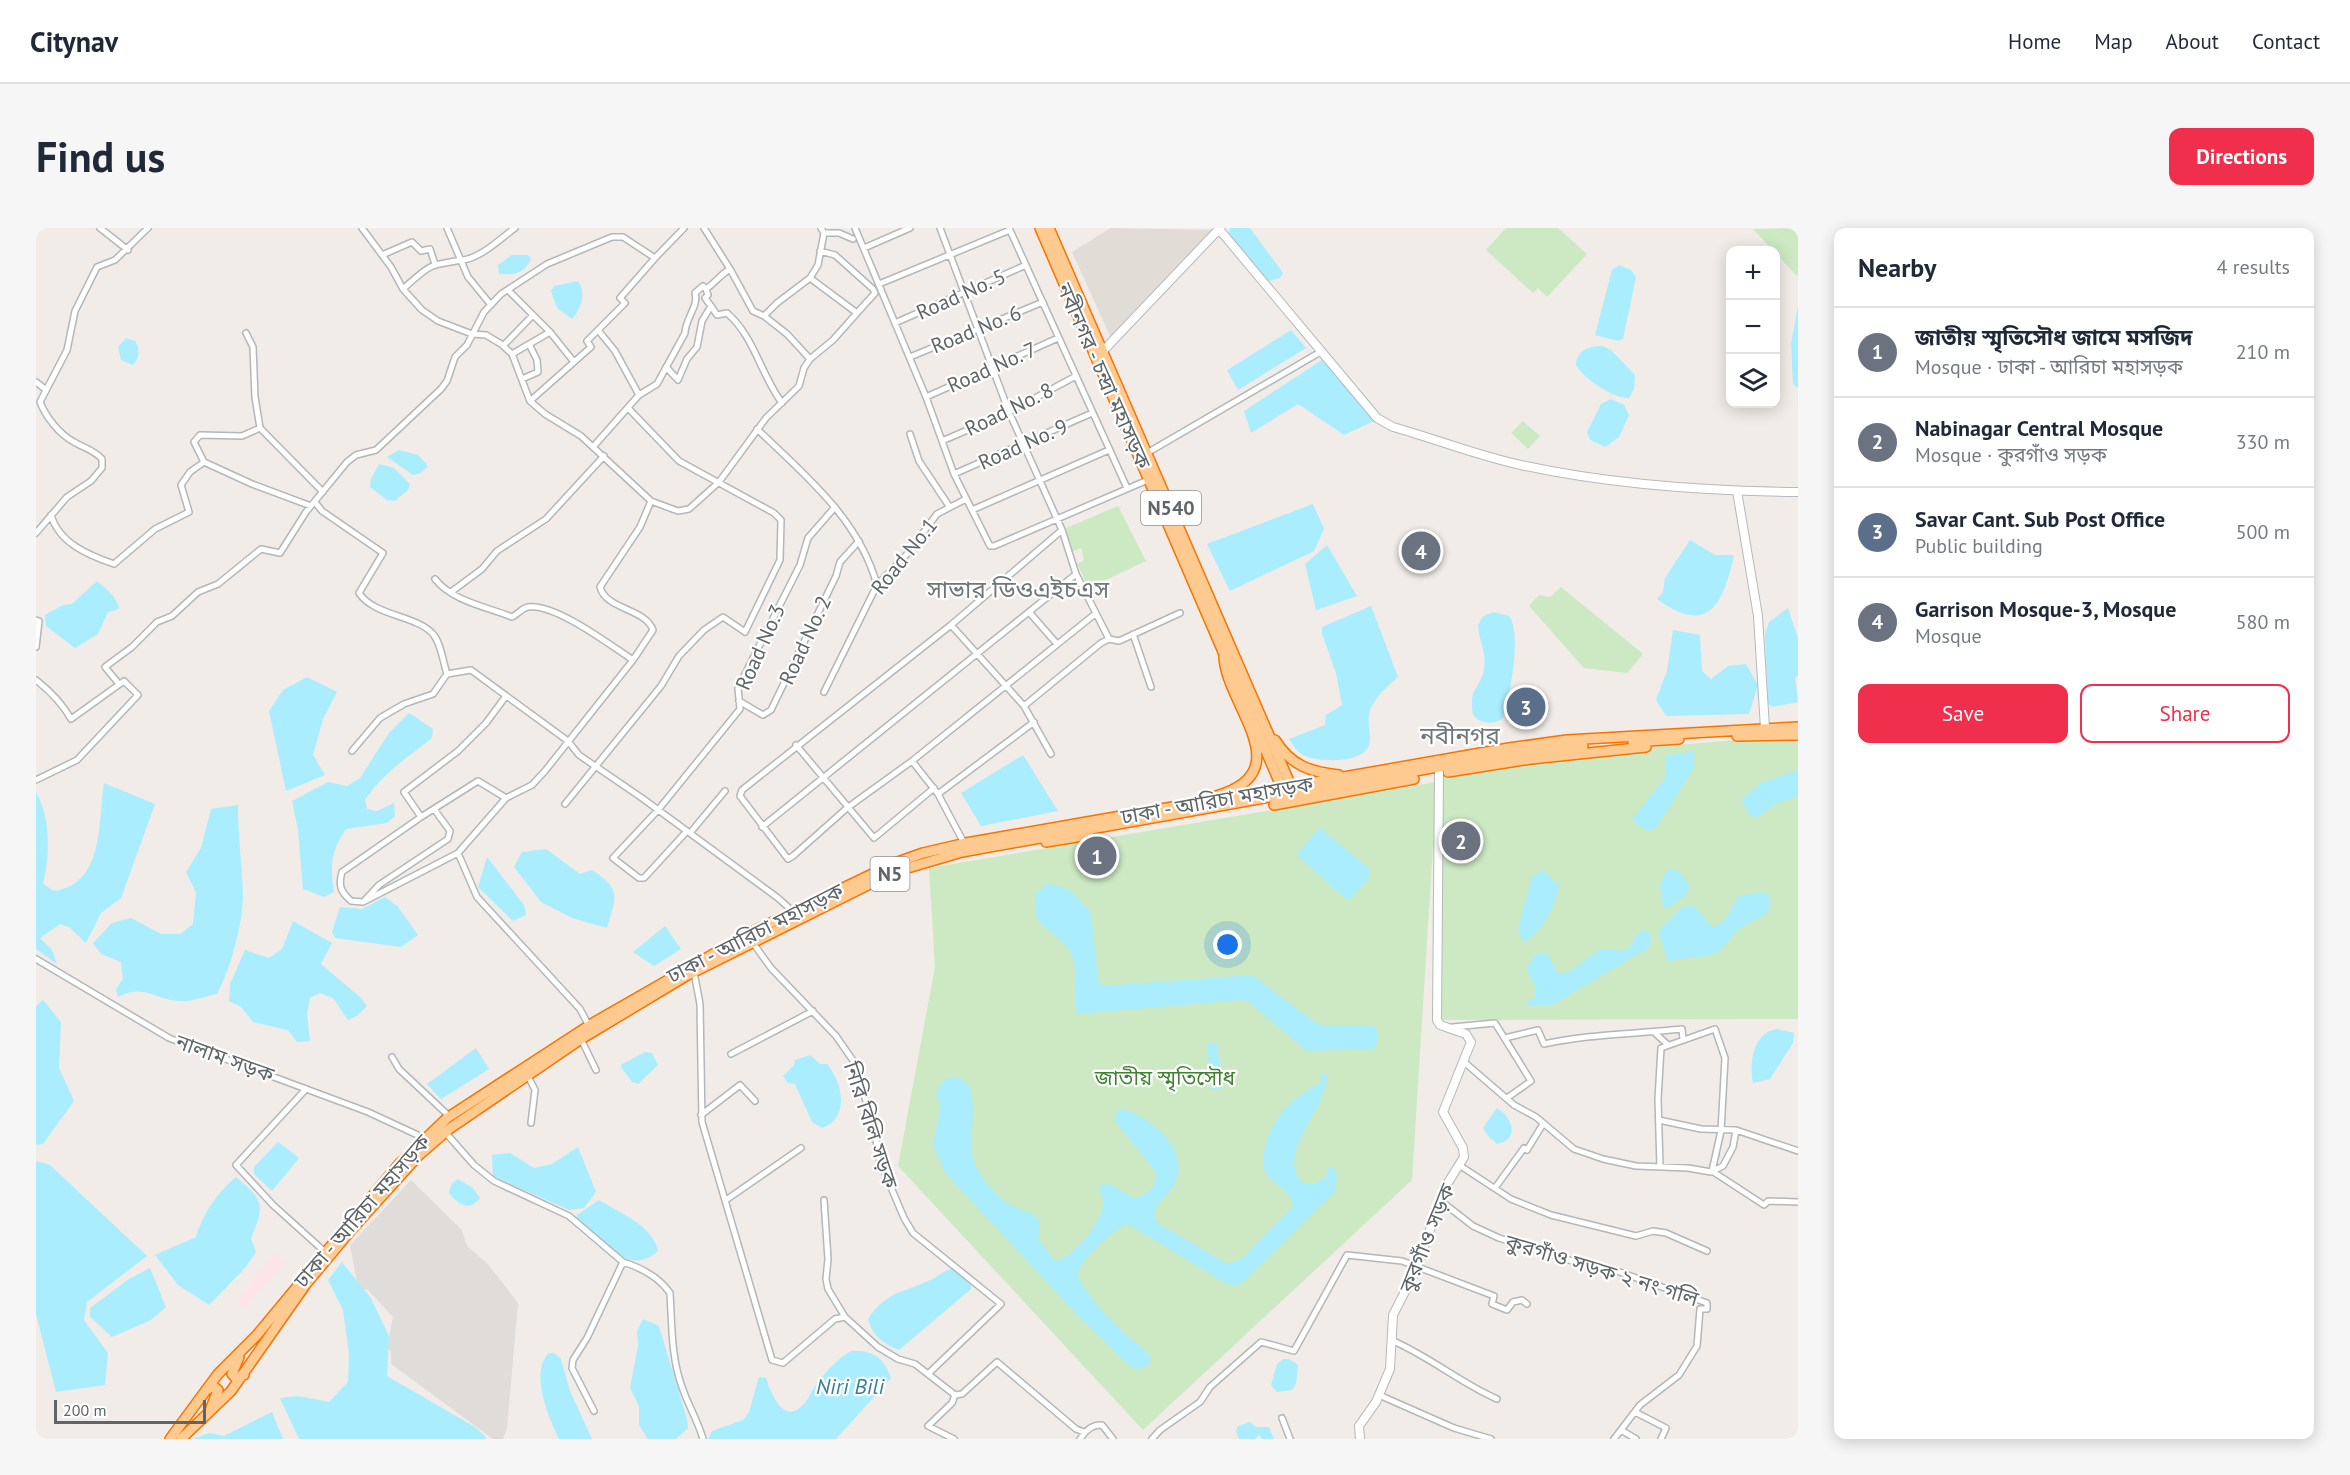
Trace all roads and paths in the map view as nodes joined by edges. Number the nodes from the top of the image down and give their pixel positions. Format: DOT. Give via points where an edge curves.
graph roads {
  1 [pos="100,228"];
  2 [pos="148,228"];
  3 [pos="362,228"];
  4 [pos="447,228"];
  5 [pos="515,228"];
  6 [pos="682,228"];
  7 [pos="704,228"];
  8 [pos="855,228"];
  9 [pos="910,228"];
  10 [pos="940,228"];
  11 [pos="1040,228"];
  12 [pos="1049,228"];
  13 [pos="1219,228"];
  14 [pos="1010,229"];
  15 [pos="822,231"];
  16 [pos="853,239"];
  17 [pos="864,248"];
  18 [pos="128,250"];
  19 [pos="820,250"];
  20 [pos="382,255"];
  21 [pos="951,255"];
  22 [pos="655,258"];
  23 [pos="460,259"];
  24 [pos="435,264"];
  25 [pos="1026,265"];
  26 [pos="730,269"];
  27 [pos="810,278"];
  28 [pos="879,284"];
  29 [pos="403,289"];
  30 [pos="706,289"];
  31 [pos="508,290"];
  32 [pos="966,292"];
  33 [pos="1043,302"];
  34 [pos="491,305"];
  35 [pos="711,306"];
  36 [pos="857,313"];
  37 [pos="533,315"];
  38 [pos="764,316"];
  39 [pos="895,323"];
  40 [pos="978,328"];
  41 [pos="598,330"];
  42 [pos="550,332"];
  43 [pos="246,333"];
  44 [pos="472,334"];
  45 [pos="1059,338"];
  46 [pos="503,346"];
  47 [pos="530,346"];
  48 [pos="1322,351"];
  49 [pos="1102,352"];
  50 [pos="512,354"];
  51 [pos="910,357"];
  52 [pos="810,359"];
  53 [pos="574,362"];
  54 [pos="666,367"];
  55 [pos="991,368"];
  56 [pos="1076,376"];
  57 [pos="522,379"];
  58 [pos="36,382"];
  59 [pos="45,389"];
  60 [pos="639,395"];
  61 [pos="926,397"];
  62 [pos="530,401"];
  63 [pos="782,404"];
  64 [pos="628,408"];
  65 [pos="1009,412"];
  66 [pos="1092,414"];
  67 [pos="260,428"];
  68 [pos="757,429"];
  69 [pos="910,434"];
  70 [pos="942,441"];
  71 [pos="1023,444"];
  72 [pos="593,447"];
  73 [pos="1108,450"];
  74 [pos="1147,453"];
  75 [pos="603,456"];
  76 [pos="204,462"];
  77 [pos="954,474"];
  78 [pos="1150,479"];
  79 [pos="1039,480"];
  80 [pos="719,482"];
  81 [pos="1128,488"];
  82 [pos="1737,491"];
  83 [pos="323,492"];
  84 [pos="1798,492"];
  85 [pos="966,499"];
  86 [pos="651,501"];
  87 [pos="313,504"];
  88 [pos="949,506"];
  89 [pos="835,507"];
  90 [pos="972,510"];
  91 [pos="51,515"];
  92 [pos="1056,517"];
  93 [pos="1062,530"];
  94 [pos="36,533"];
  95 [pos="859,541"];
  96 [pos="1076,574"];
  97 [pos="435,579"];
  98 [pos="877,585"];
  99 [pos="451,592"];
  100 [pos="1029,612"];
  101 [pos="1180,613"];
  102 [pos="1095,614"];
  103 [pos="36,620"];
  104 [pos="951,626"];
  105 [pos="1133,634"];
  106 [pos="1108,639"];
  107 [pos="1057,644"];
  108 [pos="36,647"];
  109 [pos="1227,649"];
  110 [pos="976,655"];
  111 [pos="633,660"];
  112 [pos="447,674"];
  113 [pos="36,680"];
  114 [pos="1006,683"];
  115 [pos="119,684"];
  116 [pos="1151,687"];
  117 [pos="824,692"];
  118 [pos="506,696"];
  119 [pos="740,700"];
  120 [pos="1024,706"];
  121 [pos="1034,722"];
  122 [pos="1798,727"];
  123 [pos="1765,732"];
  124 [pos="1798,735"];
  125 [pos="1680,739"];
  126 [pos="568,741"];
  127 [pos="796,745"];
  128 [pos="352,751"];
  129 [pos="1051,754"];
  130 [pos="912,761"];
  131 [pos="596,765"];
  132 [pos="1439,773"];
  133 [pos="1348,776"];
  134 [pos="823,778"];
  135 [pos="36,780"];
  136 [pos="934,788"];
  137 [pos="1287,788"];
  138 [pos="725,792"];
  139 [pos="938,794"];
  140 [pos="506,798"];
  141 [pos="565,804"];
  142 [pos="1179,807"];
  143 [pos="847,808"];
  144 [pos="434,809"];
  145 [pos="658,810"];
  146 [pos="421,817"];
  147 [pos="762,827"];
  148 [pos="689,832"];
  149 [pos="1035,839"];
  150 [pos="964,843"];
  151 [pos="458,853"];
  152 [pos="363,902"];
  153 [pos="790,913"];
  154 [pos="753,942"];
  155 [pos="36,959"];
  156 [pos="694,972"];
  157 [pos="813,1011"];
  158 [pos="589,1026"];
  159 [pos="1453,1028"];
  160 [pos="1654,1032"];
  161 [pos="1505,1038"];
  162 [pos="581,1039"];
  163 [pos="1683,1040"];
  164 [pos="1668,1045"];
  165 [pos="731,1054"];
  166 [pos="392,1057"];
  167 [pos="1463,1061"];
  168 [pos="596,1070"];
  169 [pos="527,1074"];
  170 [pos="306,1089"];
  171 [pos="1507,1098"];
  172 [pos="755,1101"];
  173 [pos="701,1115"];
  174 [pos="449,1116"];
  175 [pos="1659,1120"];
  176 [pos="531,1123"];
  177 [pos="1543,1124"];
  178 [pos="1736,1130"];
  179 [pos="1721,1131"];
  180 [pos="445,1132"];
  181 [pos="423,1138"];
  182 [pos="801,1148"];
  183 [pos="1798,1151"];
  184 [pos="1459,1165"];
  185 [pos="1660,1167"];
  186 [pos="1712,1171"];
  187 [pos="1495,1188"];
  188 [pos="726,1200"];
  189 [pos="824,1200"];
  190 [pos="1441,1201"];
  191 [pos="1798,1202"];
  192 [pos="324,1251"];
  193 [pos="1707,1251"];
  194 [pos="623,1262"];
  195 [pos="1417,1267"];
  196 [pos="1527,1304"];
  197 [pos="846,1317"];
  198 [pos="1391,1340"];
  199 [pos="246,1346"];
  200 [pos="928,1374"];
  201 [pos="244,1375"];
  202 [pos="205,1392"];
  203 [pos="955,1395"];
  204 [pos="1379,1395"];
  205 [pos="1497,1399"];
  206 [pos="594,1411"];
  207 [pos="1635,1412"];
  208 [pos="205,1417"];
  209 [pos="1282,1418"];
  210 [pos="1622,1430"];
  211 [pos="1084,1432"];
  212 [pos="170,1439"];
  213 [pos="181,1439"];
  214 [pos="703,1439"];
  215 [pos="954,1439"];
  216 [pos="1080,1439"];
  217 [pos="1113,1439"];
  218 [pos="1152,1439"];
  219 [pos="1290,1439"];
  220 [pos="1360,1439"];
  221 [pos="1491,1439"];
  222 [pos="1614,1439"];
  223 [pos="1636,1439"];
  224 [pos="1661,1439"];
  1 -- 18 [label="street"];
  2 -- 18 [label="street"];
  3 -- 20 [label="street"];
  4 -- 23 [label="street"];
  5 -- 23 [label="street" via="480,252"];
  6 -- 22 [label="street"];
  7 -- 26 [label="street"];
  8 -- 17 [label="street"];
  9 -- 17 [label="street"];
  10 -- 21 [label="street"];
  11 -- 78 [label="highway, নবীনগর - চন্দ্রা মহাসড়ক / N540"];
  12 -- 49 [label="highway, নবীনগর - চন্দ্রা মহাসড়ক / N540"];
  13 -- 48 [label="street"];
  13 -- 49 [label="street"];
  14 -- 21 [label="street"];
  14 -- 25 [label="street"];
  15 -- 16 [label="street"];
  15 -- 19 [label="street"];
  17 -- 28 [label="street"];
  18 -- 59 [label="street" via="94,272 75,311 67,350"];
  19 -- 27 [label="street" via="818,265"];
  19 -- 36 [label="street" via="835,255 873,289 875,293"];
  20 -- 24 [label="street" via="412,242 421,251 430,249"];
  20 -- 29 [label="street"];
  21 -- 28 [label="street"];
  21 -- 32 [label="street"];
  22 -- 31 [label="street" via="622,237 612,237 547,264"];
  22 -- 41 [label="street" via="620,298 625,303"];
  23 -- 24 [label="street"];
  23 -- 34 [label="street" via="468,277"];
  24 -- 29 [label="street" via="426,267"];
  25 -- 32 [label="street, Road No. 5"];
  25 -- 33 [label="street"];
  26 -- 30 [label="street"];
  26 -- 38 [label="street" via="753,310"];
  27 -- 36 [label="street"];
  27 -- 38 [label="street"];
  28 -- 39 [label="street"];
  29 -- 44 [label="street" via="438,321"];
  30 -- 35 [label="street" via="705,298"];
  30 -- 54 [label="street" via="703,286 695,293 697,299 685,333"];
  31 -- 34 [label="street"];
  31 -- 37 [label="street"];
  32 -- 39 [label="street, Road No. 5"];
  32 -- 40 [label="street"];
  33 -- 40 [label="street, Road No. 6"];
  33 -- 45 [label="street"];
  34 -- 44 [label="street"];
  35 -- 54 [label="street" via="702,321 697,347 678,380"];
  35 -- 63 [label="street" via="717,315 727,313 737,322"];
  36 -- 52 [label="street"];
  37 -- 42 [label="street"];
  37 -- 46 [label="street"];
  38 -- 52 [label="street"];
  39 -- 51 [label="street"];
  40 -- 51 [label="street, Road No. 6"];
  40 -- 55 [label="street"];
  41 -- 53 [label="street" via="587,341 591,346"];
  41 -- 60 [label="street" via="615,351"];
  42 -- 47 [label="street"];
  42 -- 53 [label="street"];
  43 -- 67 [label="street" via="253,347"];
  44 -- 46 [label="street" via="486,335"];
  44 -- 83 [label="street" via="455,357 441,389 376,450 356,455 347,462"];
  45 -- 55 [label="street, Road No. 7"];
  45 -- 56 [label="street"];
  46 -- 50 [label="street"];
  47 -- 50 [label="street"];
  47 -- 57 [label="street" via="538,372"];
  48 -- 74 [label="street"];
  48 -- 82 [label="street" via="1377,418 1394,427 1518,465 1600,481"];
  49 -- 74 [label="highway, নবীনগর - চন্দ্রা মহাসড়ক / N540"];
  50 -- 57 [label="street"];
  51 -- 61 [label="street"];
  52 -- 63 [label="street" via="799,386"];
  53 -- 62 [label="street"];
  54 -- 60 [label="street" via="657,384"];
  55 -- 61 [label="street, Road No. 7"];
  55 -- 65 [label="street"];
  56 -- 65 [label="street, Road No. 8"];
  56 -- 66 [label="street"];
  57 -- 62 [label="street"];
  58 -- 59 [label="street"];
  59 -- 91 [label="street" via="40,402 44,413 72,441 102,459 100,473 67,497"];
  60 -- 64 [label="street"];
  61 -- 70 [label="street"];
  62 -- 72 [label="street"];
  63 -- 68 [label="street"];
  64 -- 72 [label="street"];
  64 -- 80 [label="street" via="679,461"];
  65 -- 70 [label="street, Road No. 8"];
  65 -- 71 [label="street"];
  66 -- 71 [label="street, Road No. 9"];
  66 -- 73 [label="street"];
  67 -- 76 [label="street" via="242,436 200,435 194,442"];
  67 -- 83 [label="street"];
  68 -- 80 [label="street"];
  68 -- 89 [label="street"];
  69 -- 88 [label="street" via="920,461"];
  70 -- 77 [label="street"];
  71 -- 77 [label="street, Road No. 9"];
  71 -- 79 [label="street"];
  72 -- 75 [label="street"];
  73 -- 79 [label="street"];
  73 -- 81 [label="street"];
  74 -- 109 [label="highway, নবীনগর - চন্দ্রা মহাসড়ক / N540"];
  75 -- 86 [label="street"];
  75 -- 99 [label="street" via="546,519 496,551 482,569"];
  76 -- 87 [label="street" via="252,484"];
  76 -- 91 [label="street" via="181,485 189,512 155,529 114,564 70,543 54,525"];
  77 -- 85 [label="street"];
  78 -- 81 [label="street"];
  78 -- 109 [label="highway, নবীনগর - চন্দ্রা মহাসড়ক / N540"];
  79 -- 90 [label="street"];
  79 -- 92 [label="street"];
  80 -- 86 [label="street" via="689,509 678,511"];
  80 -- 131 [label="street" via="781,520 780,560 746,632 723,617 704,630 678,657 661,686"];
  81 -- 92 [label="street"];
  82 -- 84 [label="street"];
  82 -- 123 [label="street" via="1758,616"];
  83 -- 87 [label="street"];
  85 -- 88 [label="street, Road No.1"];
  85 -- 90 [label="street"];
  86 -- 111 [label="street" via="640,527 600,587 605,597 652,626 649,638"];
  87 -- 112 [label="street" via="383,553 359,593 388,613 435,636"];
  87 -- 115 [label="street" via="280,553 261,549 218,584 198,592 172,616 157,622 105,667"];
  88 -- 98 [label="street, Road No.1" via="937,514 908,553"];
  89 -- 95 [label="street"];
  89 -- 119 [label="street, Road No.3" via="808,538 800,565 738,688"];
  90 -- 92 [label="street" via="988,542 994,546"];
  91 -- 94 [label="street"];
  92 -- 93 [label="street"];
  93 -- 96 [label="street"];
  93 -- 104 [label="street"];
  95 -- 98 [label="street"];
  95 -- 119 [label="street, Road No. 2" via="840,562 771,710 763,715"];
  96 -- 100 [label="street"];
  96 -- 102 [label="street"];
  97 -- 99 [label="street"];
  98 -- 117 [label="street, Road No.1"];
  99 -- 111 [label="street" via="512,616 531,607 558,614"];
  100 -- 107 [label="street"];
  100 -- 110 [label="street"];
  101 -- 105 [label="street"];
  102 -- 106 [label="street"];
  102 -- 107 [label="street"];
  103 -- 108 [label="street"];
  104 -- 110 [label="street"];
  104 -- 127 [label="street"];
  105 -- 106 [label="street" via="1119,641"];
  105 -- 116 [label="street"];
  106 -- 120 [label="street"];
  107 -- 114 [label="street"];
  109 -- 133 [label="highway" via="1242,658 1276,741 1285,753 1306,769"];
  109 -- 137 [label="highway, নবীনগর - চন্দ্রা মহাসড়ক / N540"];
  109 -- 142 [label="highway" via="1223,666 1253,734 1258,758 1254,770 1236,789"];
  110 -- 114 [label="street"];
  110 -- 134 [label="street"];
  111 -- 126 [label="street"];
  112 -- 118 [label="street" via="471,670"];
  112 -- 128 [label="street" via="433,694 380,718"];
  113 -- 115 [label="street" via="61,702 71,719"];
  114 -- 120 [label="street"];
  114 -- 130 [label="street"];
  115 -- 135 [label="street" via="124,681 138,695 77,760"];
  118 -- 126 [label="street"];
  118 -- 146 [label="street" via="458,751 406,789 405,795"];
  119 -- 145 [label="street, Road No.3" via="740,709"];
  120 -- 121 [label="street"];
  121 -- 129 [label="street"];
  121 -- 139 [label="street"];
  122 -- 123 [label="highway, ঢাকা - আরিচা মহাসড়ক / N5"];
  123 -- 124 [label="highway, N5"];
  123 -- 125 [label="highway, N5"];
  123 -- 133 [label="highway, ঢাকা - আরিচা মহাসড়ক / N5" via="1567,740"];
  125 -- 132 [label="highway" via="1663,746"];
  125 -- 137 [label="highway, N5" via="1571,746"];
  126 -- 131 [label="street" via="579,755"];
  126 -- 140 [label="street" via="531,785"];
  127 -- 134 [label="street"];
  127 -- 147 [label="street" via="740,793"];
  130 -- 136 [label="street"];
  130 -- 143 [label="street"];
  131 -- 141 [label="street"];
  131 -- 145 [label="street"];
  132 -- 149 [label="highway" via="1061,841"];
  132 -- 159 [label="street, কুরগাঁও সড়ক" via="1437,1020 1440,1025"];
  133 -- 137 [label="highway, ঢাকা - আরিচা মহাসড়ক / N5"];
  134 -- 143 [label="street"];
  134 -- 147 [label="street"];
  136 -- 139 [label="street"];
  136 -- 143 [label="street" via="874,838"];
  137 -- 142 [label="highway, ঢাকা - আরিচা মহাসড়ক / N5"];
  137 -- 149 [label="highway, N5"];
  138 -- 148 [label="street"];
  139 -- 150 [label="street"];
  140 -- 144 [label="street" via="478,781"];
  140 -- 151 [label="street"];
  142 -- 150 [label="highway, ঢাকা - আরিচা মহাসড়ক / N5"];
  143 -- 147 [label="street" via="788,859"];
  144 -- 146 [label="street"];
  144 -- 152 [label="street" via="450,831 448,839 380,885"];
  145 -- 148 [label="street"];
  145 -- 148 [label="street, Road No.3" via="615,854 614,861 644,878"];
  146 -- 152 [label="street" via="342,872 342,893 351,902"];
  148 -- 153 [label="street" via="778,897"];
  149 -- 154 [label="highway, N5" via="910,866"];
  150 -- 153 [label="highway, ঢাকা - আরিচা মহাসড়ক / N5" via="895,863"];
  151 -- 152 [label="street"];
  151 -- 158 [label="street" via="477,897 580,1009"];
  153 -- 158 [label="highway, ঢাকা - আরিচা মহাসড়ক / N5" via="671,976"];
  154 -- 156 [label="highway, N5"];
  154 -- 157 [label="street" via="771,968"];
  155 -- 170 [label="street, নালাম সড়ক" via="169,1038"];
  156 -- 162 [label="highway, N5"];
  156 -- 173 [label="street" via="700,1004"];
  157 -- 165 [label="street"];
  157 -- 200 [label="street, নিরি বিলি সড়ক" via="854,1062 874,1127 879,1159 913,1233 1001,1304"];
  158 -- 174 [label="highway, ঢাকা - আরিচা মহাসড়ক / N5"];
  159 -- 161 [label="street" via="1495,1023"];
  159 -- 167 [label="street, কুরগাঁও সড়ক" via="1466,1034 1471,1042"];
  160 -- 161 [label="street" via="1579,1036 1544,1044 1538,1030"];
  160 -- 163 [label="street" via="1682,1029"];
  160 -- 164 [label="street"];
  161 -- 171 [label="street" via="1531,1081"];
  162 -- 168 [label="street"];
  162 -- 169 [label="highway, N5"];
  163 -- 164 [label="street"];
  163 -- 179 [label="street" via="1715,1029 1725,1058"];
  164 -- 175 [label="street" via="1661,1048"];
  166 -- 174 [label="street" via="399,1069"];
  167 -- 171 [label="street"];
  167 -- 184 [label="street, কুরগাঁও সড়ক" via="1443,1112 1464,1152"];
  169 -- 176 [label="street" via="535,1090"];
  169 -- 180 [label="highway, N5"];
  170 -- 181 [label="street, নালাম সড়ক"];
  170 -- 192 [label="street" via="236,1165"];
  171 -- 177 [label="street"];
  172 -- 173 [label="street" via="740,1085"];
  173 -- 188 [label="street"];
  174 -- 181 [label="highway, ঢাকা - আরিচা মহাসড়ক / N5"];
  175 -- 179 [label="street"];
  175 -- 185 [label="street"];
  177 -- 185 [label="street" via="1574,1149 1636,1166"];
  177 -- 187 [label="street"];
  178 -- 179 [label="street"];
  178 -- 183 [label="street"];
  178 -- 186 [label="street" via="1723,1166"];
  179 -- 186 [label="street"];
  180 -- 194 [label="street" via="494,1181 569,1216"];
  180 -- 201 [label="highway, N5" via="419,1155 306,1284"];
  181 -- 192 [label="highway, ঢাকা - আরিচা মহাসড়ক / N5"];
  182 -- 188 [label="street"];
  184 -- 187 [label="street"];
  184 -- 190 [label="street, কুরগাঁও সড়ক"];
  185 -- 186 [label="street"];
  186 -- 191 [label="street" via="1764,1205 1768,1201"];
  187 -- 193 [label="street" via="1551,1215 1636,1236 1653,1231 1666,1233"];
  188 -- 197 [label="street" via="770,1356 775,1362 783,1363 835,1319"];
  189 -- 197 [label="street" via="828,1259 825,1276 828,1289"];
  190 -- 195 [label="street, কুরগাঁও সড়ক"];
  190 -- 207 [label="street, কুরগাঁও সড়ক ২ নং গলি" via="1473,1226 1499,1238 1585,1265 1611,1269 1707,1303 1707,1308 1700,1309 1697,1346 1679,1375"];
  192 -- 199 [label="highway, ঢাকা - আরিচা মহাসড়ক / N5"];
  194 -- 206 [label="street" via="573,1360 572,1368"];
  194 -- 214 [label="street" via="657,1278 670,1293 672,1336 681,1386"];
  195 -- 196 [label="street" via="1494,1296 1492,1304 1507,1310 1513,1302 1522,1300"];
  195 -- 198 [label="street, কুরগাঁও সড়ক" via="1393,1315"];
  195 -- 218 [label="street" via="1401,1261 1347,1255 1294,1351 1261,1342 1216,1380 1200,1402"];
  197 -- 200 [label="street" via="878,1347"];
  198 -- 204 [label="street, কুরগাঁও সড়ক" via="1390,1369"];
  198 -- 205 [label="street"];
  199 -- 201 [label="highway" via="232,1369 236,1378"];
  199 -- 202 [label="highway, ঢাকা - আরিচা মহাসড়ক / N5" via="225,1365"];
  200 -- 203 [label="street"];
  201 -- 208 [label="highway, N5"];
  202 -- 208 [label="highway" via="213,1386 218,1390"];
  202 -- 212 [label="highway, ঢাকা - আরিচা মহাসড়ক / N5"];
  203 -- 211 [label="street" via="962,1394 998,1362"];
  203 -- 215 [label="street" via="928,1426"];
  204 -- 220 [label="street, কুরগাঁও সড়ক" via="1359,1426"];
  204 -- 221 [label="street" via="1454,1428"];
  207 -- 210 [label="street, কুরগাঁও সড়ক ২ নং গলি"];
  207 -- 224 [label="street" via="1666,1428"];
  208 -- 213 [label="highway, N5"];
  209 -- 219 [label="street"];
  210 -- 222 [label="street, কুরগাঁও সড়ক ২ নং গলি"];
  210 -- 223 [label="street"];
  211 -- 216 [label="street"];
  211 -- 217 [label="street" via="1102,1425"];
}
